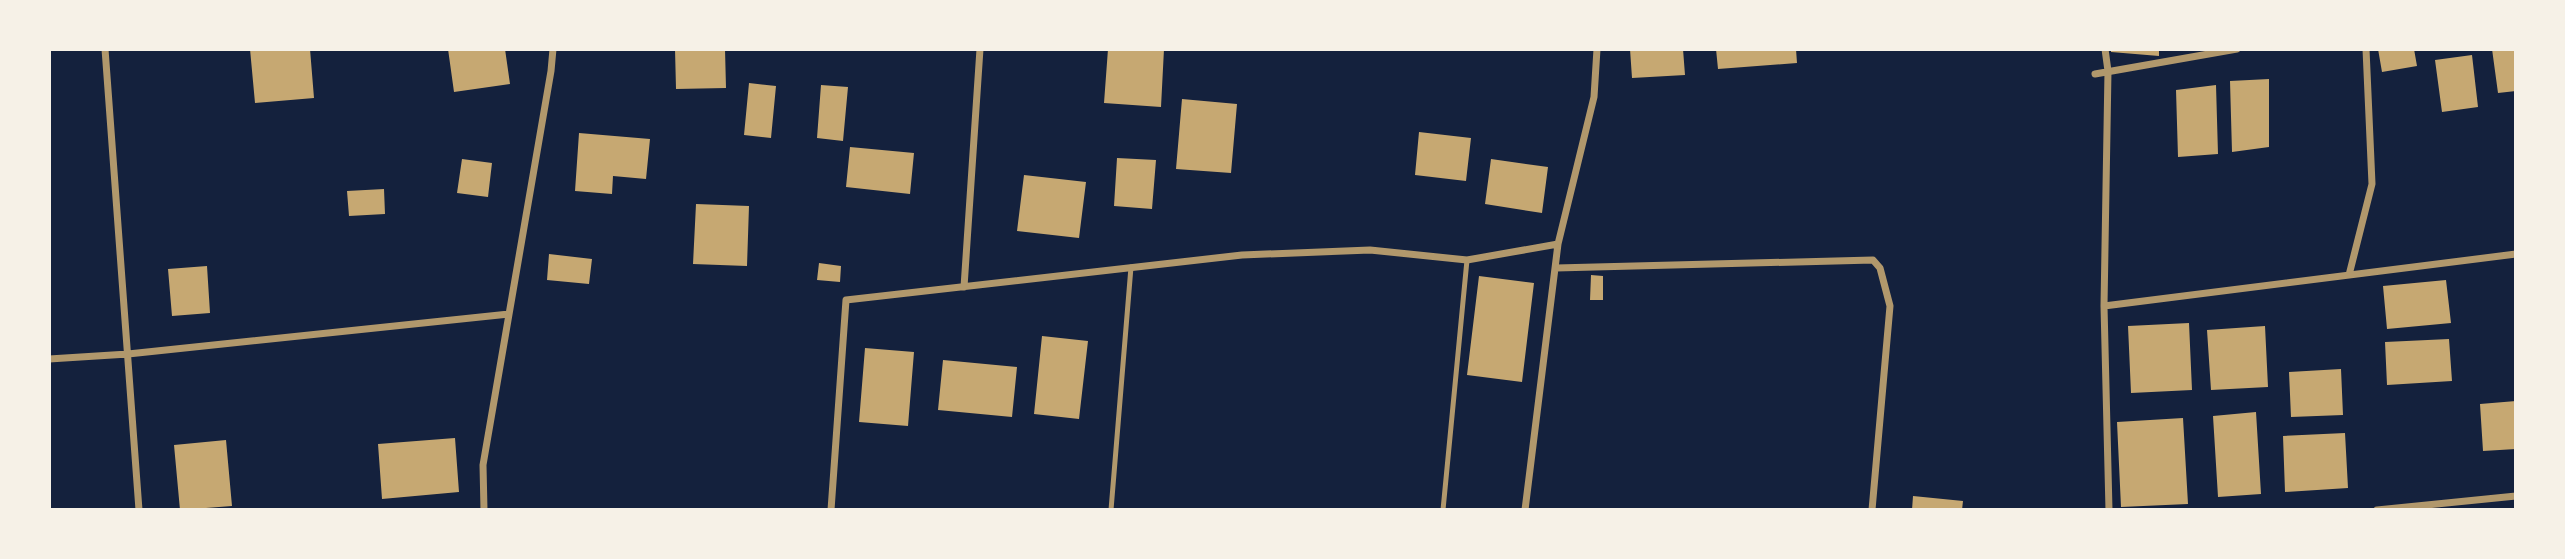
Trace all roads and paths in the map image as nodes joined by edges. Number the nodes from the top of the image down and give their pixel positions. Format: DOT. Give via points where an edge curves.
graph roads {
  1 [pos="105,49"];
  2 [pos="553,49"];
  3 [pos="980,49"];
  4 [pos="1597,49"];
  5 [pos="2105,49"];
  6 [pos="2237,49"];
  7 [pos="2366,49"];
  8 [pos="2108,71"];
  9 [pos="2095,74"];
  10 [pos="1558,244"];
  11 [pos="2516,254"];
  12 [pos="1467,260"];
  13 [pos="1131,267"];
  14 [pos="1556,268"];
  15 [pos="2349,275"];
  16 [pos="964,286"];
  17 [pos="2104,306"];
  18 [pos="509,314"];
  19 [pos="128,354"];
  20 [pos="49,359"];
  21 [pos="2516,496"];
  22 [pos="139,510"];
  23 [pos="484,510"];
  24 [pos="831,510"];
  25 [pos="1111,510"];
  26 [pos="1443,510"];
  27 [pos="1525,510"];
  28 [pos="1872,510"];
  29 [pos="2109,510"];
  30 [pos="2377,510"];
  1 -- 19 [label="street"];
  2 -- 18 [label="street"];
  3 -- 16 [label="street"];
  4 -- 10 [label="street" via="1594,97"];
  5 -- 8 [label="street"];
  6 -- 8 [label="street"];
  7 -- 15 [label="street" via="2372,184"];
  8 -- 9 [label="street"];
  8 -- 17 [label="street"];
  10 -- 12 [label="street"];
  10 -- 14 [label="street"];
  11 -- 15 [label="street"];
  12 -- 13 [label="street" via="1370,250 1242,255"];
  12 -- 26 [label="lane"];
  13 -- 16 [label="street"];
  13 -- 25 [label="lane"];
  14 -- 27 [label="street"];
  14 -- 28 [label="street" via="1873,260 1880,268 1890,306"];
  15 -- 17 [label="street"];
  16 -- 24 [label="street" via="846,300"];
  17 -- 29 [label="street"];
  18 -- 19 [label="street"];
  18 -- 23 [label="street" via="483,465"];
  19 -- 20 [label="street"];
  19 -- 22 [label="street"];
  21 -- 30 [label="street"];
}
